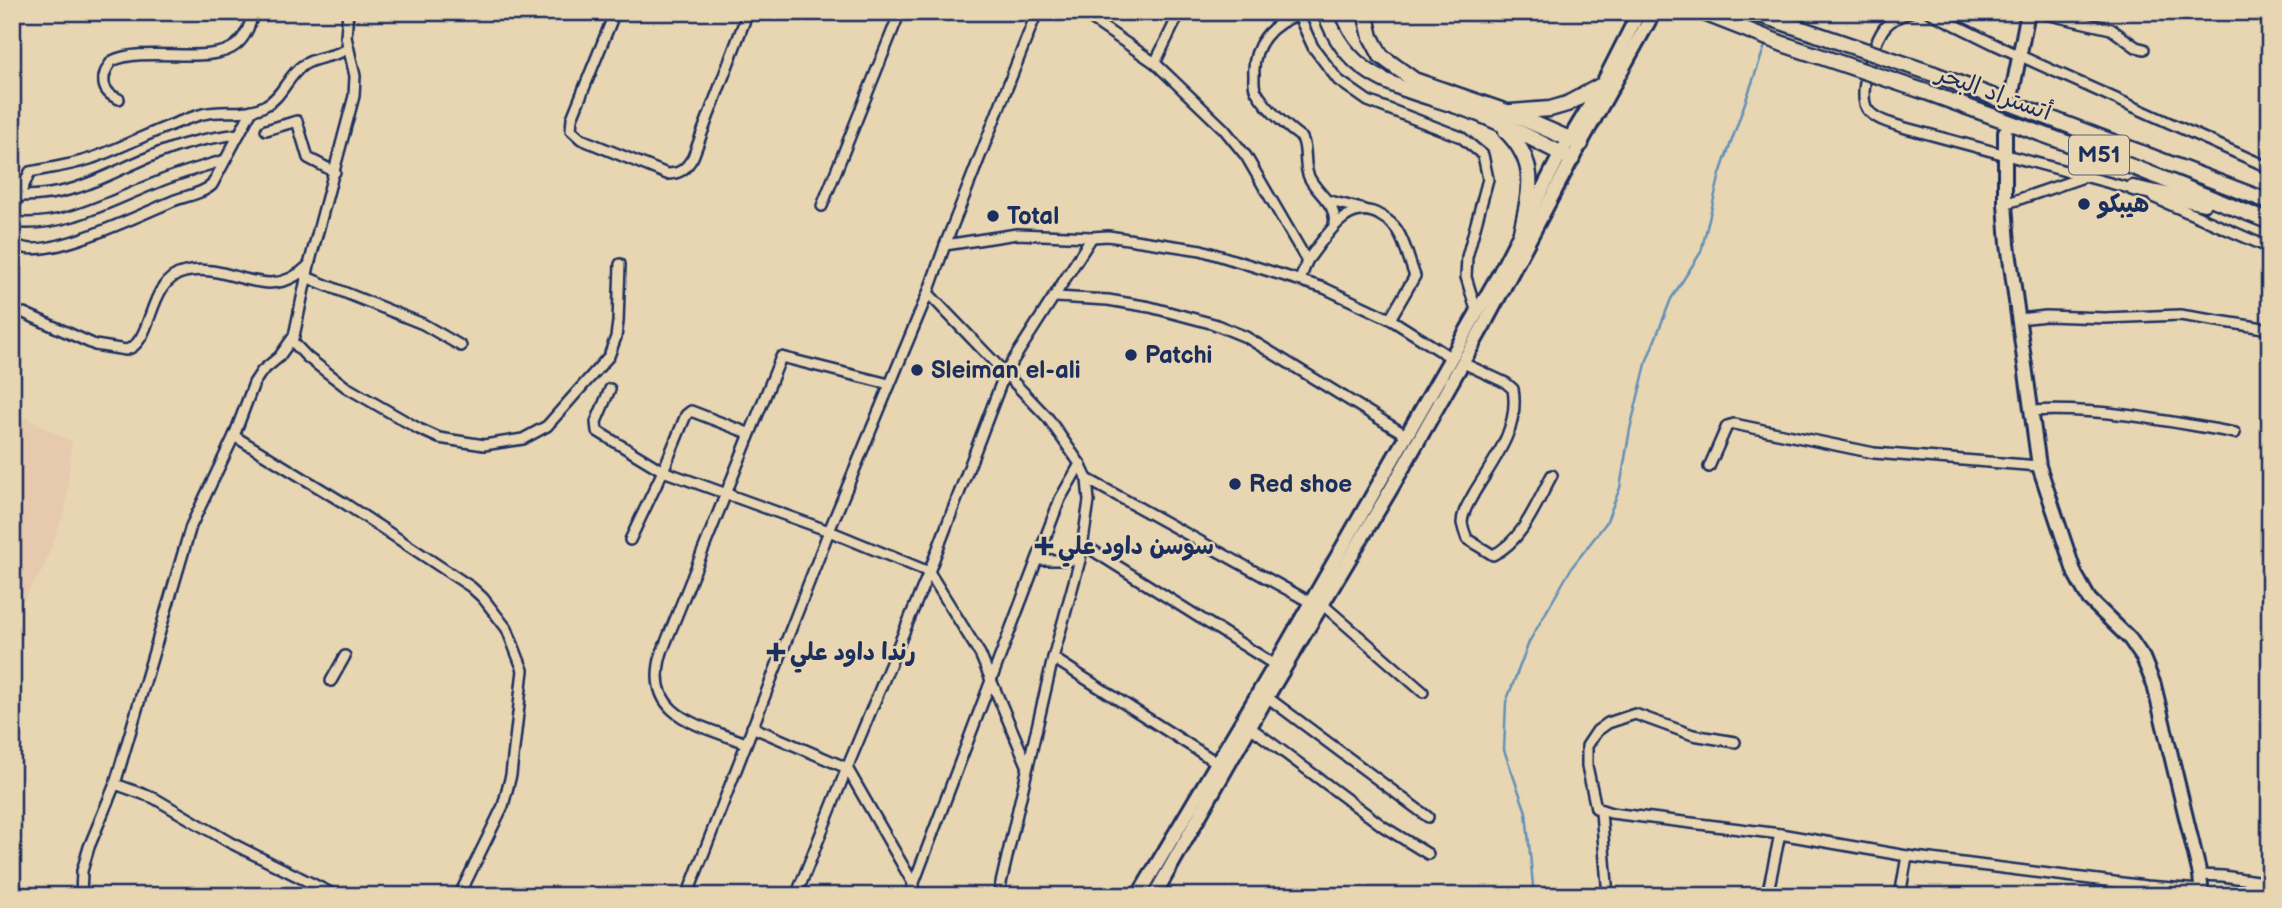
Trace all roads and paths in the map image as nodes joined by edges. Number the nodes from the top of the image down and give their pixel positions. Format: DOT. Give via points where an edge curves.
graph roads {
  1 [pos="254,12"];
  2 [pos="348,12"];
  3 [pos="615,12"];
  4 [pos="748,12"];
  5 [pos="900,12"];
  6 [pos="1037,12"];
  7 [pos="1081,12"];
  8 [pos="1180,12"];
  9 [pos="1325,12"];
  10 [pos="1365,12"];
  11 [pos="1639,12"];
  12 [pos="1654,12"];
  13 [pos="1701,12"];
  14 [pos="1752,12"];
  15 [pos="1910,12"];
  16 [pos="1929,12"];
  17 [pos="2028,12"];
  18 [pos="2036,12"];
  19 [pos="1298,14"];
  20 [pos="347,49"];
  21 [pos="2144,50"];
  22 [pos="2020,55"];
  23 [pos="1155,62"];
  24 [pos="1602,85"];
  25 [pos="2012,93"];
  26 [pos="119,99"];
  27 [pos="252,110"];
  28 [pos="1510,113"];
  29 [pos="1500,125"];
  30 [pos="266,130"];
  31 [pos="2005,132"];
  32 [pos="239,134"];
  33 [pos="1576,141"];
  34 [pos="1567,156"];
  35 [pos="2004,156"];
  36 [pos="225,160"];
  37 [pos="2270,168"];
  38 [pos="335,172"];
  39 [pos="2083,177"];
  40 [pos="2133,188"];
  41 [pos="19,196"];
  42 [pos="1326,200"];
  43 [pos="2270,202"];
  44 [pos="2004,204"];
  45 [pos="822,206"];
  46 [pos="1362,209"];
  47 [pos="12,211"];
  48 [pos="2249,214"];
  49 [pos="12,222"];
  50 [pos="2270,222"];
  51 [pos="1334,225"];
  52 [pos="1521,232"];
  53 [pos="1092,237"];
  54 [pos="12,238"];
  55 [pos="945,245"];
  56 [pos="2270,248"];
  57 [pos="1307,261"];
  58 [pos="620,264"];
  59 [pos="309,265"];
  60 [pos="306,277"];
  61 [pos="1300,280"];
  62 [pos="928,293"];
  63 [pos="1056,297"];
  64 [pos="24,313"];
  65 [pos="1477,313"];
  66 [pos="2020,318"];
  67 [pos="1390,319"];
  68 [pos="2270,329"];
  69 [pos="292,341"];
  70 [pos="461,346"];
  71 [pos="1450,357"];
  72 [pos="1463,363"];
  73 [pos="1005,373"];
  74 [pos="890,384"];
  75 [pos="610,389"];
  76 [pos="2031,411"];
  77 [pos="748,433"];
  78 [pos="2235,433"];
  79 [pos="1406,435"];
  80 [pos="234,436"];
  81 [pos="1080,464"];
  82 [pos="2039,466"];
  83 [pos="1709,467"];
  84 [pos="663,471"];
  85 [pos="1552,475"];
  86 [pos="1087,480"];
  87 [pos="725,493"];
  88 [pos="829,531"];
  89 [pos="631,540"];
  90 [pos="1084,545"];
  91 [pos="1037,560"];
  92 [pos="1080,560"];
  93 [pos="929,572"];
  94 [pos="1316,603"];
  95 [pos="345,656"];
  96 [pos="1053,658"];
  97 [pos="1275,664"];
  98 [pos="991,676"];
  99 [pos="331,681"];
  100 [pos="1423,692"];
  101 [pos="1267,697"];
  102 [pos="752,727"];
  103 [pos="1250,727"];
  104 [pos="1735,741"];
  105 [pos="746,743"];
  106 [pos="1216,762"];
  107 [pos="1027,765"];
  108 [pos="847,768"];
  109 [pos="115,784"];
  110 [pos="1601,811"];
  111 [pos="1428,817"];
  112 [pos="1780,834"];
  113 [pos="1428,855"];
  114 [pos="1907,856"];
  115 [pos="2200,875"];
  116 [pos="2270,883"];
  117 [pos="914,884"];
  118 [pos="2202,893"];
  119 [pos="81,896"];
  120 [pos="337,896"];
  121 [pos="459,896"];
  122 [pos="687,896"];
  123 [pos="796,896"];
  124 [pos="909,896"];
  125 [pos="998,896"];
  126 [pos="1138,896"];
  127 [pos="1154,896"];
  128 [pos="1608,896"];
  129 [pos="1767,896"];
  130 [pos="1900,896"];
  1 -- 26 [label="street" via="244,36 228,51 133,55 112,61 105,72 104,88"];
  2 -- 20 [label="street"];
  3 -- 4 [label="street" via="571,130 581,139 677,174 693,157"];
  5 -- 45 [label="street"];
  6 -- 55 [label="street"];
  7 -- 23 [label="street"];
  8 -- 23 [label="street"];
  9 -- 29 [label="highway" via="1342,48 1372,75"];
  10 -- 28 [label="highway" via="1376,47 1396,69 1414,80"];
  11 -- 24 [label="main road"];
  12 -- 33 [label="main road"];
  13 -- 48 [label="highway, أتستراد البحر / M51, bridge" via="2141,170"];
  14 -- 43 [label="highway, أتستراد البحر / M51, bridge" via="1934,74"];
  15 -- 35 [label="street" via="1887,25 1880,35 1863,95 1866,108 1893,124"];
  16 -- 22 [label="street"];
  17 -- 22 [label="main road"];
  18 -- 21 [label="street" via="2111,29"];
  19 -- 42 [label="street" via="1264,36 1253,65 1254,89 1302,138 1309,178"];
  19 -- 65 [label="street" via="1326,67 1353,92 1461,136 1483,155 1488,179 1466,277"];
  20 -- 27 [label="street" via="306,63 272,101"];
  20 -- 38 [label="street" via="356,80"];
  22 -- 25 [label="main road"];
  22 -- 37 [label="street"];
  23 -- 57 [label="street" via="1247,156"];
  24 -- 28 [label="highway" via="1567,104"];
  24 -- 33 [label="main road"];
  27 -- 32 [label="street"];
  27 -- 41 [label="street" via="204,114 92,158 30,172"];
  28 -- 33 [label="highway"];
  29 -- 34 [label="highway"];
  29 -- 52 [label="highway" via="1516,141 1528,164 1529,196"];
  30 -- 38 [label="street" via="297,121 308,158"];
  31 -- 35 [label="main road"];
  32 -- 36 [label="street"];
  32 -- 41 [label="street" via="171,148 62,192"];
  33 -- 34 [label="main road"];
  34 -- 52 [label="main road"];
  34 -- 72 [label="main road"];
  35 -- 39 [label="street"];
  35 -- 44 [label="main road"];
  36 -- 49 [label="street" via="82,213"];
  36 -- 54 [label="street" via="205,190 97,233 33,249 20,247"];
  38 -- 59 [label="street"];
  39 -- 40 [label="street"];
  39 -- 44 [label="street"];
  40 -- 48 [label="highway"];
  40 -- 56 [label="street"];
  41 -- 47 [label="street"];
  42 -- 46 [label="street"];
  42 -- 51 [label="street" via="1336,217"];
  44 -- 66 [label="main road"];
  46 -- 51 [label="street"];
  46 -- 67 [label="street" via="1390,221 1415,276"];
  48 -- 50 [label="highway, أتستراد البحر / M51"];
  51 -- 57 [label="street"];
  52 -- 65 [label="main road"];
  53 -- 55 [label="street" via="1017,234"];
  53 -- 61 [label="street" via="1176,245"];
  53 -- 63 [label="street"];
  55 -- 62 [label="street"];
  57 -- 61 [label="street"];
  58 -- 69 [label="street" via="618,321 609,356 547,426 523,439 484,445 439,438 346,387"];
  59 -- 60 [label="street"];
  59 -- 64 [label="street" via="278,284 181,272 159,293 138,343 129,350 95,345"];
  60 -- 69 [label="street"];
  60 -- 70 [label="street" via="424,324"];
  61 -- 67 [label="street"];
  62 -- 73 [label="street"];
  62 -- 74 [label="street"];
  63 -- 73 [label="street"];
  63 -- 79 [label="street" via="1150,307 1214,324 1246,337"];
  65 -- 71 [label="main road"];
  66 -- 68 [label="street" via="2180,315"];
  66 -- 76 [label="main road"];
  67 -- 71 [label="street"];
  69 -- 80 [label="street" via="257,377"];
  71 -- 79 [label="main road"];
  72 -- 85 [label="street" via="1506,383 1515,400 1512,425 1500,452 1465,509 1462,523 1467,539 1493,555 1506,549"];
  72 -- 94 [label="main road"];
  73 -- 81 [label="street" via="1048,418"];
  73 -- 93 [label="street"];
  74 -- 77 [label="street" via="781,357"];
  74 -- 88 [label="street"];
  75 -- 84 [label="street" via="596,422 597,431"];
  76 -- 78 [label="street" via="2154,418"];
  76 -- 82 [label="main road"];
  77 -- 84 [label="street" via="691,411"];
  77 -- 87 [label="street"];
  79 -- 94 [label="main road"];
  80 -- 109 [label="street" via="181,553"];
  80 -- 121 [label="street" via="471,587 515,645 523,670 511,775 503,806"];
  81 -- 86 [label="street"];
  81 -- 91 [label="street" via="1060,499"];
  82 -- 83 [label="street" via="1874,453 1734,424 1722,434"];
  82 -- 115 [label="main road" via="2089,600 2130,639 2154,685"];
  84 -- 87 [label="street"];
  84 -- 89 [label="street"];
  86 -- 90 [label="street"];
  86 -- 94 [label="street"];
  87 -- 88 [label="street"];
  87 -- 105 [label="street" via="662,652 657,677 673,713"];
  88 -- 93 [label="street"];
  88 -- 102 [label="street"];
  90 -- 92 [label="street"];
  90 -- 97 [label="street"];
  91 -- 92 [label="street"];
  91 -- 98 [label="street"];
  92 -- 96 [label="street"];
  93 -- 98 [label="street"];
  93 -- 108 [label="street"];
  94 -- 97 [label="main road"];
  94 -- 100 [label="street"];
  94 -- 101 [label="main road"];
  95 -- 99 [label="street"];
  96 -- 106 [label="street"];
  96 -- 107 [label="street"];
  97 -- 106 [label="main road"];
  98 -- 107 [label="street"];
  98 -- 117 [label="street"];
  101 -- 103 [label="main road"];
  101 -- 111 [label="street"];
  102 -- 105 [label="street"];
  102 -- 108 [label="street"];
  103 -- 113 [label="street"];
  103 -- 127 [label="main road"];
  104 -- 110 [label="street" via="1693,735 1635,714 1608,723 1587,746 1594,803"];
  105 -- 122 [label="street"];
  106 -- 126 [label="main road"];
  107 -- 125 [label="street"];
  108 -- 117 [label="street"];
  108 -- 123 [label="street"];
  109 -- 119 [label="street" via="89,847"];
  109 -- 120 [label="street" via="154,798"];
  110 -- 112 [label="street"];
  110 -- 128 [label="street"];
  112 -- 114 [label="street"];
  112 -- 129 [label="street"];
  114 -- 118 [label="street"];
  114 -- 130 [label="street"];
  115 -- 116 [label="street"];
  115 -- 118 [label="main road"];
  117 -- 124 [label="street"];
}
